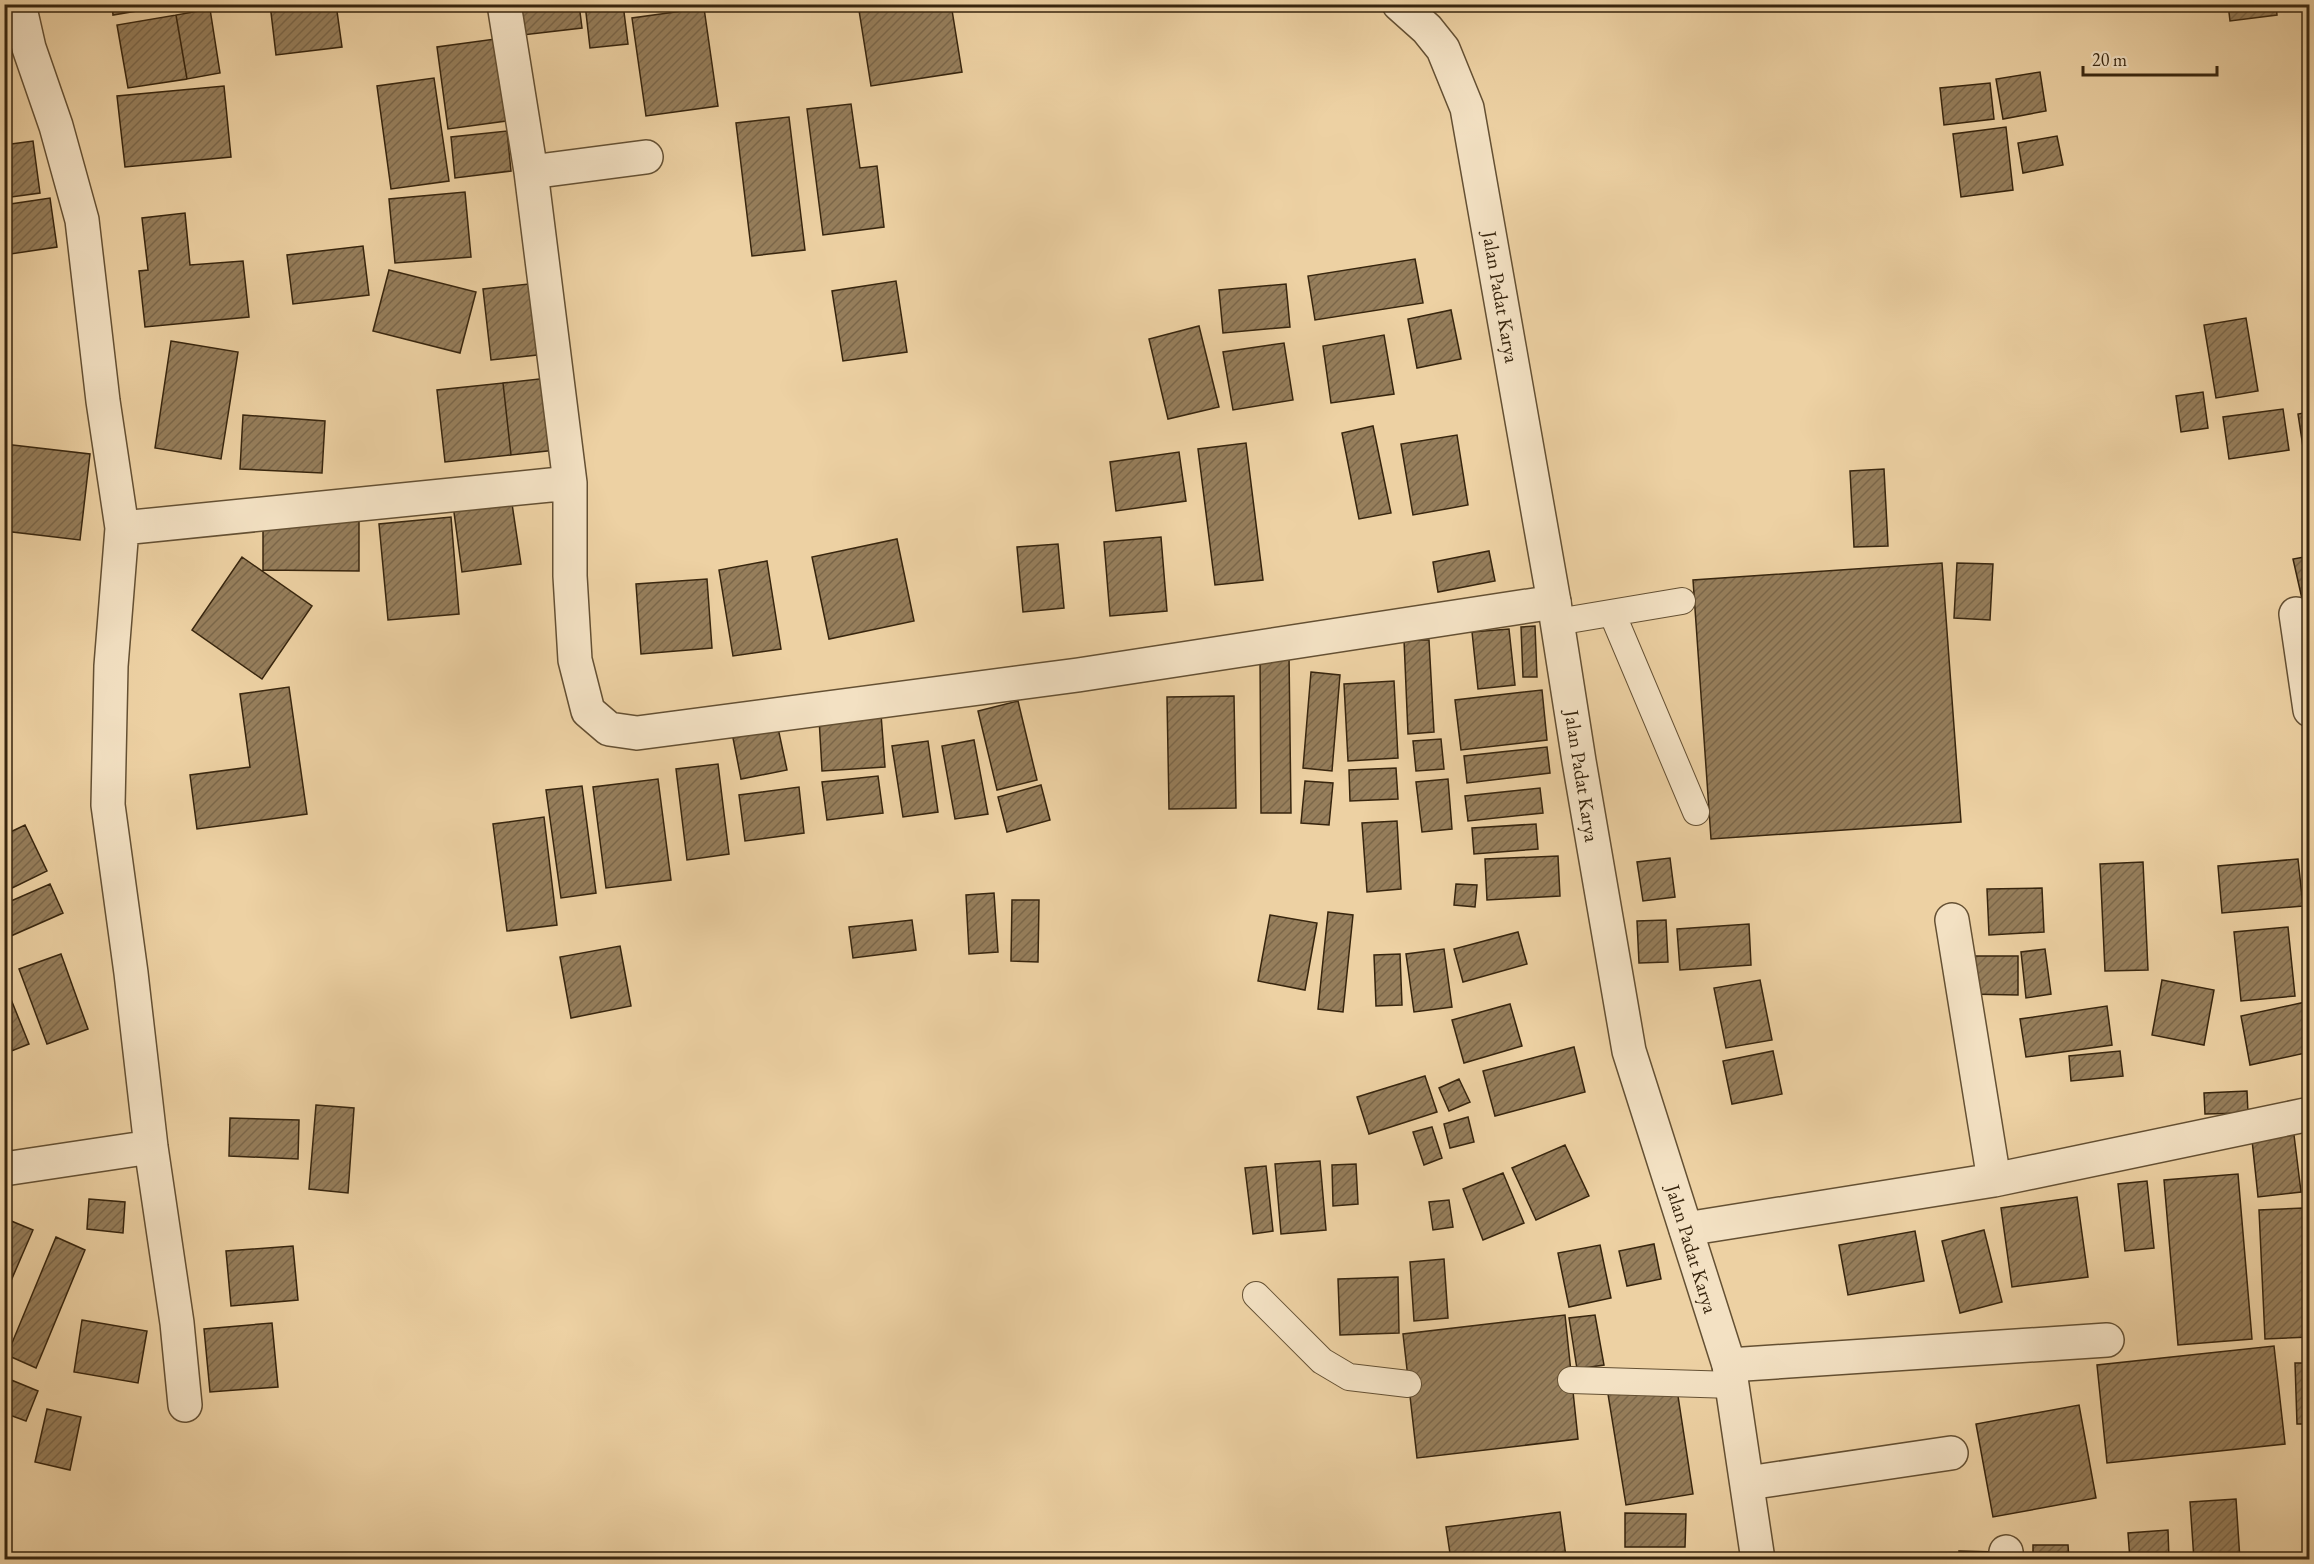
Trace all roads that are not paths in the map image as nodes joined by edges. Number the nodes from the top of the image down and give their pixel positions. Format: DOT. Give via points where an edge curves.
graph roads {
  1 [pos="19,4"];
  2 [pos="504,4"];
  3 [pos="1399,4"];
  4 [pos="646,157"];
  5 [pos="531,172"];
  6 [pos="570,483"];
  7 [pos="122,528"];
  8 [pos="1682,601"];
  9 [pos="1556,612"];
  10 [pos="1612,613"];
  11 [pos="2296,614"];
  12 [pos="2310,710"];
  13 [pos="1696,813"];
  14 [pos="1952,920"];
  15 [pos="2310,1114"];
  16 [pos="151,1147"];
  17 [pos="4,1169"];
  18 [pos="1994,1180"];
  19 [pos="1686,1229"];
  20 [pos="1256,1295"];
  21 [pos="2107,1340"];
  22 [pos="1731,1375"];
  23 [pos="1571,1380"];
  24 [pos="1408,1384"];
  25 [pos="185,1405"];
  26 [pos="1951,1453"];
  27 [pos="1748,1483"];
  28 [pos="1758,1560"];
  1 -- 7 [label="street" via="82,220"];
  2 -- 5 [label="street"];
  3 -- 9 [label="street, Jalan Padat Karya" via="1443,49 1467,108"];
  4 -- 5 [label="street"];
  5 -- 6 [label="street"];
  6 -- 7 [label="street"];
  6 -- 9 [label="street" via="575,660 588,711 609,729 637,733"];
  7 -- 16 [label="street" via="111,666 108,805"];
  8 -- 10 [label="lane"];
  9 -- 10 [label="lane"];
  9 -- 19 [label="street, Jalan Padat Karya" via="1629,1051"];
  10 -- 13 [label="lane"];
  11 -- 12 [label="street"];
  14 -- 18 [label="street"];
  15 -- 18 [label="street"];
  16 -- 17 [label="street"];
  16 -- 25 [label="street"];
  18 -- 19 [label="street"];
  19 -- 22 [label="street, Jalan Padat Karya"];
  20 -- 24 [label="lane" via="1322,1361 1349,1377"];
  21 -- 22 [label="street"];
  22 -- 23 [label="lane"];
  22 -- 27 [label="street, Jalan Padat Karya"];
  26 -- 27 [label="street"];
  27 -- 28 [label="street, Jalan Padat Karya"];
}
